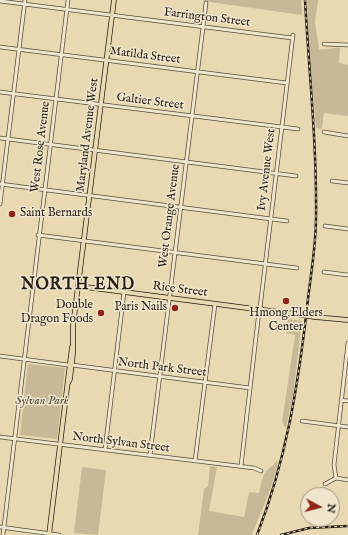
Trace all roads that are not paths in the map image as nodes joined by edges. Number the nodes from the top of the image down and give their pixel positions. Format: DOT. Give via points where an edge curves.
graph roads {
  1 [pos="68,0"];
  2 [pos="114,0"];
  3 [pos="0,1"];
  4 [pos="25,2"];
  5 [pos="206,3"];
  6 [pos="66,8"];
  7 [pos="112,14"];
  8 [pos="203,26"];
  9 [pos="293,36"];
  10 [pos="324,44"];
  11 [pos="348,45"];
  12 [pos="0,47"];
  13 [pos="20,49"];
  14 [pos="61,54"];
  15 [pos="107,60"];
  16 [pos="197,71"];
  17 [pos="287,83"];
  18 [pos="0,92"];
  19 [pos="14,94"];
  20 [pos="56,99"];
  21 [pos="102,104"];
  22 [pos="192,116"];
  23 [pos="282,127"];
  24 [pos="298,130"];
  25 [pos="324,132"];
  26 [pos="348,136"];
  27 [pos="0,138"];
  28 [pos="9,139"];
  29 [pos="50,144"];
  30 [pos="96,150"];
  31 [pos="186,162"];
  32 [pos="276,174"];
  33 [pos="296,176"];
  34 [pos="332,181"];
  35 [pos="348,183"];
  36 [pos="1,184"];
  37 [pos="44,189"];
  38 [pos="91,196"];
  39 [pos="0,204"];
  40 [pos="180,208"];
  41 [pos="270,219"];
  42 [pos="287,221"];
  43 [pos="325,226"];
  44 [pos="348,229"];
  45 [pos="38,235"];
  46 [pos="85,241"];
  47 [pos="175,252"];
  48 [pos="265,264"];
  49 [pos="297,268"];
  50 [pos="324,272"];
  51 [pos="348,275"];
  52 [pos="78,286"];
  53 [pos="124,292"];
  54 [pos="169,298"];
  55 [pos="215,304"];
  56 [pos="259,309"];
  57 [pos="348,320"];
  58 [pos="348,343"];
  59 [pos="0,356"];
  60 [pos="24,360"];
  61 [pos="70,365"];
  62 [pos="114,371"];
  63 [pos="343,376"];
  64 [pos="160,377"];
  65 [pos="348,377"];
  66 [pos="204,383"];
  67 [pos="250,388"];
  68 [pos="341,400"];
  69 [pos="348,401"];
  70 [pos="302,421"];
  71 [pos="338,426"];
  72 [pos="348,427"];
  73 [pos="0,437"];
  74 [pos="15,439"];
  75 [pos="61,444"];
  76 [pos="104,450"];
  77 [pos="150,455"];
  78 [pos="195,461"];
  79 [pos="241,466"];
  80 [pos="261,471"];
  81 [pos="336,478"];
  82 [pos="348,480"];
  83 [pos="325,484"];
  84 [pos="0,527"];
  85 [pos="4,528"];
  86 [pos="3,535"];
  87 [pos="49,535"];
  88 [pos="59,535"];
  1 -- 6 [label="street, West Rose Avenue"];
  2 -- 7 [label="main road, Maryland Avenue West"];
  3 -- 4 [label="street, Farrington Street"];
  4 -- 6 [label="street, Farrington Street"];
  4 -- 13 [label="street"];
  5 -- 8 [label="street, West Orange Avenue"];
  6 -- 7 [label="street, Farrington Street"];
  6 -- 14 [label="street, West Rose Avenue"];
  7 -- 8 [label="street, Farrington Street"];
  7 -- 15 [label="main road, Maryland Avenue West"];
  8 -- 9 [label="street, Farrington Street"];
  8 -- 16 [label="street, West Orange Avenue"];
  9 -- 17 [label="street, Ivy Avenue West"];
  10 -- 11 [label="street"];
  12 -- 13 [label="street, Matilda Street"];
  13 -- 14 [label="street, Matilda Street"];
  13 -- 19 [label="street"];
  14 -- 15 [label="street, Matilda Street"];
  14 -- 20 [label="street, West Rose Avenue"];
  15 -- 16 [label="street, Matilda Street"];
  15 -- 21 [label="main road, Maryland Avenue West"];
  16 -- 17 [label="street, Matilda Street"];
  16 -- 22 [label="street, West Orange Avenue"];
  17 -- 23 [label="street, Ivy Avenue West"];
  18 -- 19 [label="street, Galtier Street"];
  19 -- 20 [label="street, Galtier Street"];
  19 -- 28 [label="street"];
  20 -- 21 [label="street, Galtier Street"];
  20 -- 29 [label="street, West Rose Avenue"];
  21 -- 22 [label="street, Galtier Street"];
  21 -- 30 [label="main road, Maryland Avenue West"];
  22 -- 23 [label="street, Galtier Street"];
  22 -- 31 [label="street, West Orange Avenue"];
  23 -- 24 [label="street, Galtier Street"];
  23 -- 32 [label="street, Ivy Avenue West"];
  25 -- 26 [label="street"];
  27 -- 28 [label="street"];
  28 -- 29 [label="street"];
  28 -- 36 [label="street"];
  29 -- 30 [label="street"];
  29 -- 37 [label="street, West Rose Avenue"];
  30 -- 31 [label="street"];
  30 -- 38 [label="main road, Maryland Avenue West"];
  31 -- 32 [label="street"];
  31 -- 40 [label="street, West Orange Avenue"];
  32 -- 33 [label="street"];
  32 -- 41 [label="street, Ivy Avenue West"];
  34 -- 35 [label="street"];
  36 -- 37 [label="street"];
  36 -- 39 [label="street"];
  37 -- 38 [label="street"];
  37 -- 45 [label="street, West Rose Avenue"];
  38 -- 40 [label="street"];
  38 -- 46 [label="main road, Maryland Avenue West"];
  40 -- 41 [label="street"];
  40 -- 47 [label="street, West Orange Avenue"];
  41 -- 42 [label="street"];
  41 -- 48 [label="street, Ivy Avenue West"];
  43 -- 44 [label="street"];
  45 -- 46 [label="street"];
  45 -- 60 [label="street, West Rose Avenue"];
  46 -- 47 [label="street"];
  46 -- 52 [label="main road, Maryland Avenue West"];
  47 -- 48 [label="street"];
  47 -- 54 [label="street, West Orange Avenue"];
  48 -- 49 [label="street"];
  48 -- 56 [label="street, Ivy Avenue West"];
  50 -- 51 [label="street"];
  52 -- 53 [label="main road, Rice Street"];
  52 -- 61 [label="main road, Maryland Avenue West"];
  53 -- 54 [label="main road, Rice Street"];
  53 -- 62 [label="street"];
  54 -- 55 [label="main road, Rice Street"];
  54 -- 64 [label="street, West Orange Avenue"];
  55 -- 56 [label="main road, Rice Street"];
  55 -- 66 [label="street"];
  56 -- 57 [label="main road, Rice Street, bridge"];
  56 -- 67 [label="street, Ivy Avenue West"];
  58 -- 63 [label="street"];
  59 -- 60 [label="street, North Park Street"];
  60 -- 61 [label="street, North Park Street"];
  60 -- 74 [label="street, West Rose Avenue"];
  61 -- 62 [label="street, North Park Street"];
  61 -- 75 [label="main road, Maryland Avenue West"];
  62 -- 64 [label="street, North Park Street"];
  62 -- 76 [label="street"];
  63 -- 65 [label="street"];
  63 -- 68 [label="street"];
  64 -- 66 [label="street, North Park Street"];
  64 -- 77 [label="street, West Orange Avenue"];
  66 -- 67 [label="street, North Park Street"];
  66 -- 78 [label="street"];
  67 -- 79 [label="street, Ivy Avenue West"];
  68 -- 69 [label="street"];
  68 -- 71 [label="street"];
  70 -- 71 [label="street"];
  71 -- 72 [label="street"];
  71 -- 81 [label="street" via="334,465"];
  73 -- 74 [label="street, North Sylvan Street"];
  74 -- 75 [label="street, North Sylvan Street"];
  74 -- 85 [label="street, West Rose Avenue"];
  75 -- 76 [label="street, North Sylvan Street"];
  75 -- 87 [label="main road, Maryland Avenue West"];
  76 -- 77 [label="street, North Sylvan Street"];
  77 -- 78 [label="street, North Sylvan Street"];
  78 -- 79 [label="street, North Sylvan Street"];
  79 -- 80 [label="street, North Sylvan Street"];
  81 -- 82 [label="street"];
  81 -- 83 [label="street"];
  84 -- 85 [label="street"];
  85 -- 86 [label="street, West Rose Avenue"];
  85 -- 87 [label="street"];
  87 -- 88 [label="street"];
}
